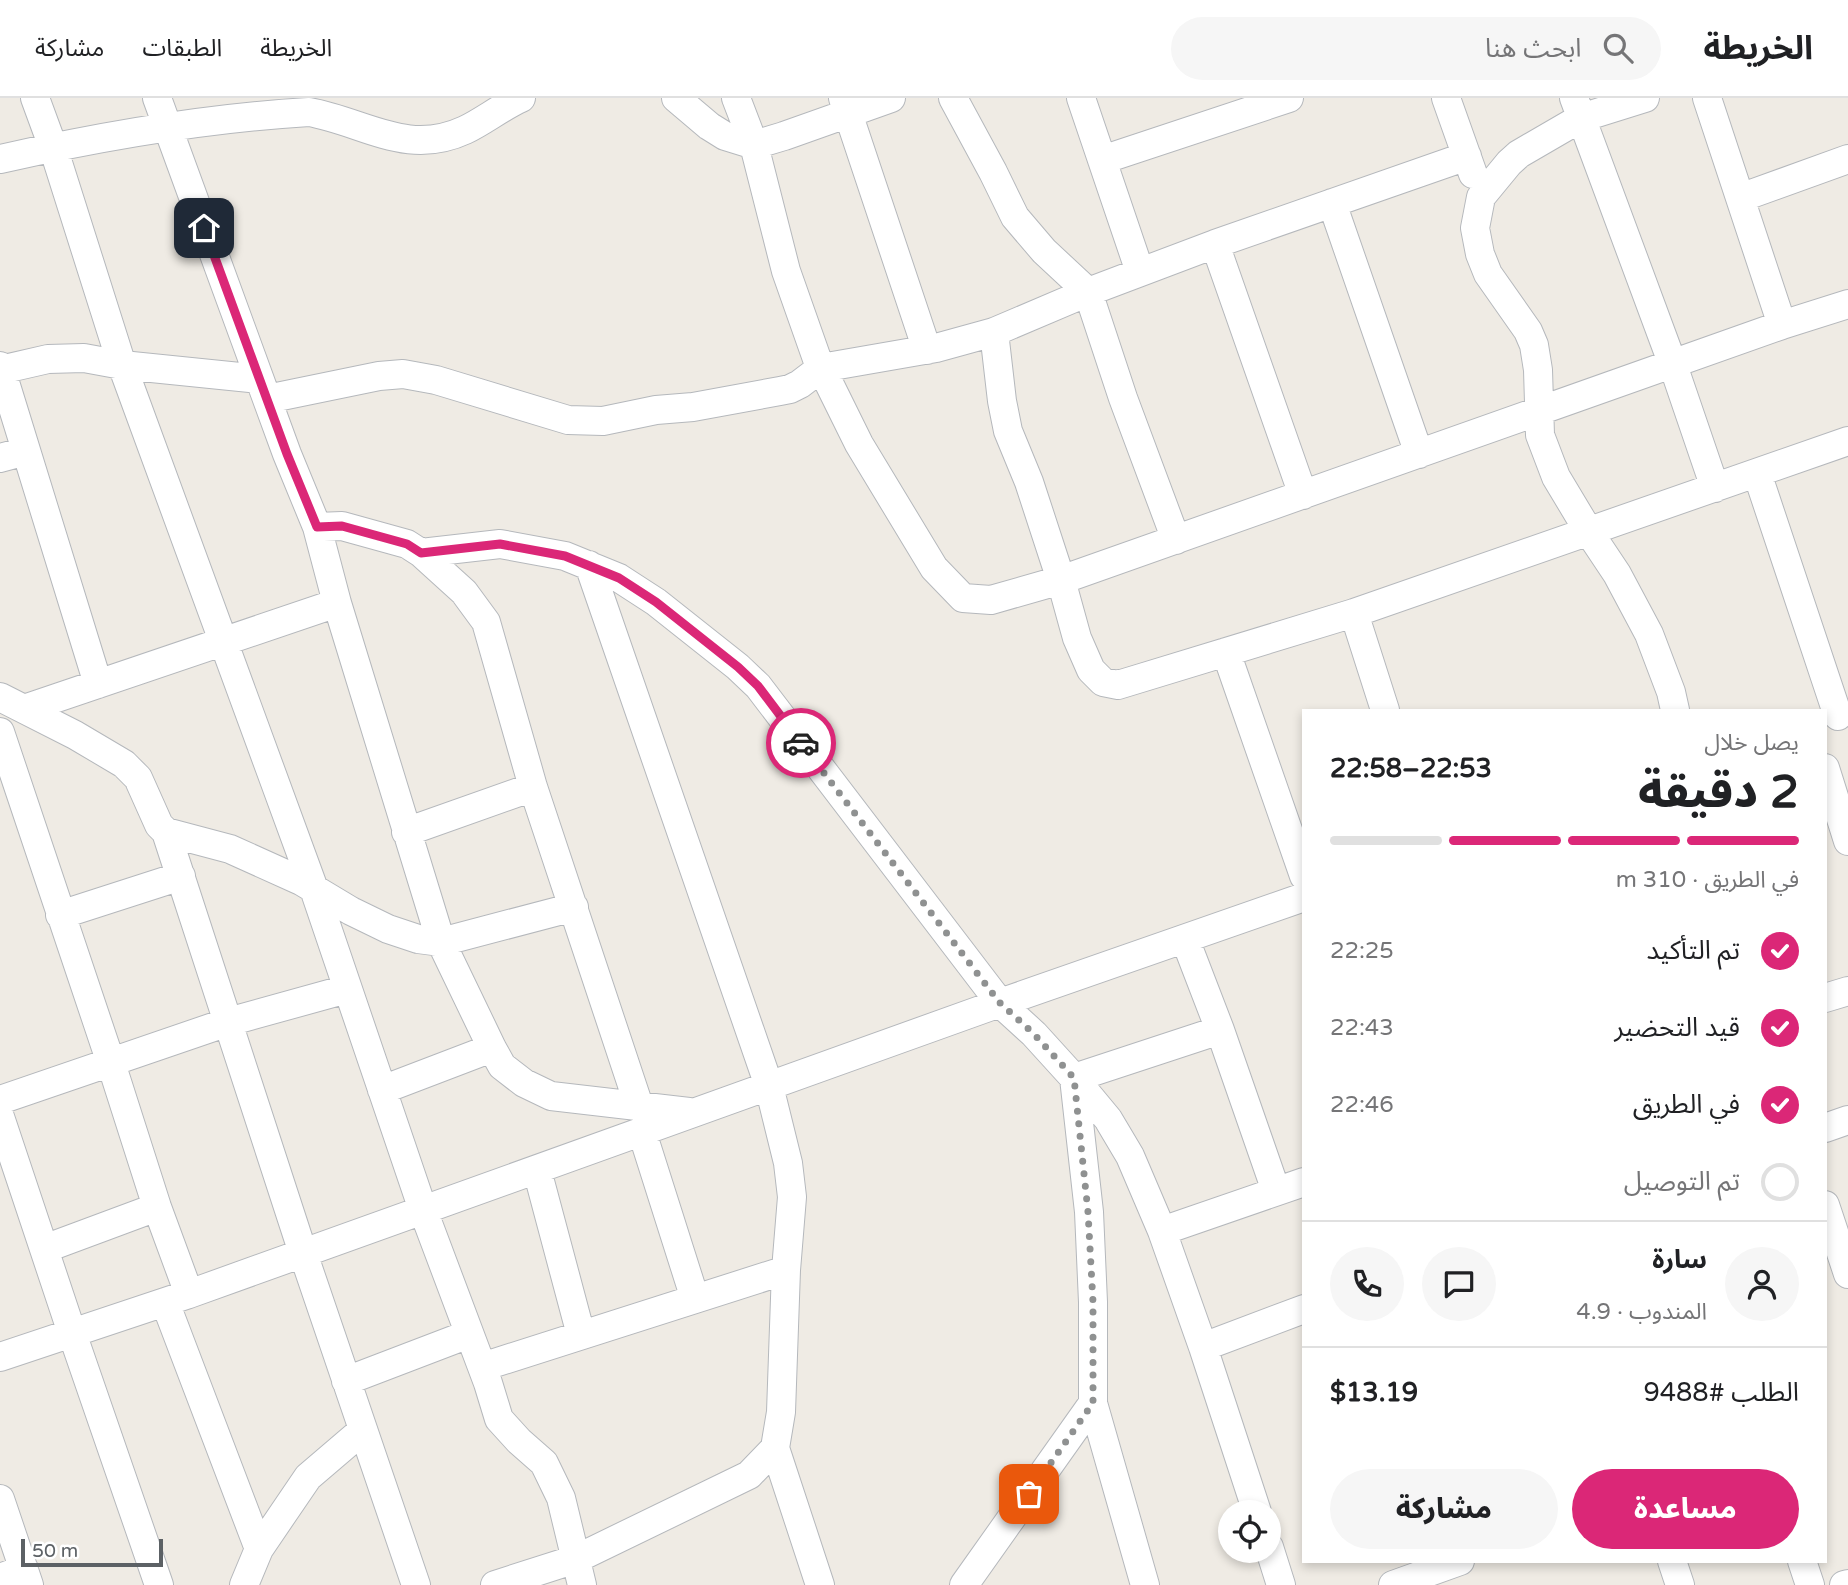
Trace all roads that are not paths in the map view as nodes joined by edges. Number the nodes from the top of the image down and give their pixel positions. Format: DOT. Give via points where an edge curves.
graph roads {
  1 [pos="35,98"];
  2 [pos="157,98"];
  3 [pos="521,98"];
  4 [pos="676,98"];
  5 [pos="736,98"];
  6 [pos="891,98"];
  7 [pos="953,98"];
  8 [pos="1081,98"];
  9 [pos="1289,98"];
  10 [pos="1446,98"];
  11 [pos="1646,98"];
  12 [pos="1707,98"];
  13 [pos="308,105"];
  14 [pos="845,105"];
  15 [pos="1577,108"];
  16 [pos="167,127"];
  17 [pos="754,145"];
  18 [pos="53,147"];
  19 [pos="1467,156"];
  20 [pos="0,159"];
  21 [pos="1848,159"];
  22 [pos="1102,160"];
  23 [pos="1481,197"];
  24 [pos="1740,198"];
  25 [pos="1332,203"];
  26 [pos="1215,244"];
  27 [pos="1140,272"];
  28 [pos="1088,292"];
  29 [pos="1848,304"];
  30 [pos="1782,326"];
  31 [pos="994,332"];
  32 [pos="927,350"];
  33 [pos="122,365"];
  34 [pos="1673,365"];
  35 [pos="821,368"];
  36 [pos="0,369"];
  37 [pos="263,389"];
  38 [pos="1539,412"];
  39 [pos="1848,441"];
  40 [pos="13,454"];
  41 [pos="1419,454"];
  42 [pos="1757,473"];
  43 [pos="1715,488"];
  44 [pos="1303,495"];
  45 [pos="317,527"];
  46 [pos="1589,532"];
  47 [pos="1176,540"];
  48 [pos="421,553"];
  49 [pos="589,565"];
  50 [pos="1061,580"];
  51 [pos="337,603"];
  52 [pos="1354,613"];
  53 [pos="224,642"];
  54 [pos="1226,652"];
  55 [pos="98,684"];
  56 [pos="12,703"];
  57 [pos="1385,709"];
  58 [pos="1675,709"];
  59 [pos="1837,716"];
  60 [pos="0,732"];
  61 [pos="1827,774"];
  62 [pos="533,787"];
  63 [pos="12,806"];
  64 [pos="166,832"];
  65 [pos="406,832"];
  66 [pos="1848,841"];
  67 [pos="1302,870"];
  68 [pos="181,876"];
  69 [pos="314,889"];
  70 [pos="1302,898"];
  71 [pos="573,907"];
  72 [pos="60,915"];
  73 [pos="1185,939"];
  74 [pos="441,942"];
  75 [pos="347,989"];
  76 [pos="1848,991"];
  77 [pos="1827,998"];
  78 [pos="1000,1003"];
  79 [pos="228,1022"];
  80 [pos="1220,1030"];
  81 [pos="492,1048"];
  82 [pos="111,1063"];
  83 [pos="1074,1078"];
  84 [pos="769,1086"];
  85 [pos="382,1090"];
  86 [pos="0,1100"];
  87 [pos="0,1117"];
  88 [pos="640,1119"];
  89 [pos="1848,1120"];
  90 [pos="1827,1127"];
  91 [pos="537,1170"];
  92 [pos="1302,1183"];
  93 [pos="1276,1191"];
  94 [pos="157,1208"];
  95 [pos="423,1210"];
  96 [pos="1827,1214"];
  97 [pos="1162,1231"];
  98 [pos="44,1250"];
  99 [pos="303,1253"];
  100 [pos="1839,1266"];
  101 [pos="786,1270"];
  102 [pos="177,1298"];
  103 [pos="695,1299"];
  104 [pos="1302,1310"];
  105 [pos="72,1333"];
  106 [pos="469,1334"];
  107 [pos="581,1335"];
  108 [pos="1203,1347"];
  109 [pos="0,1357"];
  110 [pos="482,1367"];
  111 [pos="346,1381"];
  112 [pos="1093,1403"];
  113 [pos="363,1430"];
  114 [pos="775,1448"];
  115 [pos="0,1499"];
  116 [pos="1253,1500"];
  117 [pos="259,1549"];
  118 [pos="1274,1563"];
  119 [pos="1452,1563"];
  120 [pos="1673,1563"];
  121 [pos="1803,1563"];
  122 [pos="579,1572"];
  123 [pos="1402,1575"];
  124 [pos="18,1577"];
  125 [pos="159,1585"];
  126 [pos="244,1585"];
  127 [pos="416,1585"];
  128 [pos="495,1585"];
  129 [pos="820,1585"];
  130 [pos="964,1585"];
  131 [pos="1146,1585"];
  132 [pos="1281,1585"];
  133 [pos="1680,1585"];
  134 [pos="1810,1585"];
  1 -- 18 [label="street"];
  2 -- 16 [label="street"];
  3 -- 13 [label="street" via="465,130 432,141 386,135"];
  4 -- 17 [label="street" via="725,136"];
  5 -- 17 [label="street"];
  6 -- 14 [label="street"];
  7 -- 28 [label="street" via="1015,217 1050,258"];
  8 -- 22 [label="street"];
  9 -- 22 [label="street"];
  10 -- 19 [label="street"];
  11 -- 15 [label="street"];
  12 -- 24 [label="street"];
  13 -- 16 [label="street"];
  14 -- 17 [label="street" via="784,136"];
  14 -- 32 [label="street"];
  15 -- 23 [label="street" via="1509,163"];
  15 -- 34 [label="street"];
  16 -- 18 [label="street"];
  16 -- 37 [label="street"];
  17 -- 35 [label="street" via="786,271"];
  18 -- 20 [label="street"];
  18 -- 33 [label="street"];
  19 -- 23 [label="street"];
  19 -- 25 [label="street"];
  21 -- 24 [label="street"];
  22 -- 27 [label="street"];
  23 -- 38 [label="street" via="1475,228 1480,254 1534,345"];
  24 -- 30 [label="street"];
  25 -- 26 [label="street"];
  25 -- 41 [label="street"];
  26 -- 27 [label="street"];
  26 -- 44 [label="street"];
  27 -- 28 [label="street"];
  28 -- 31 [label="street"];
  28 -- 47 [label="street"];
  29 -- 30 [label="street"];
  30 -- 34 [label="street"];
  31 -- 32 [label="street"];
  31 -- 50 [label="street" via="1008,431"];
  32 -- 35 [label="street"];
  33 -- 36 [label="street" via="84,358 48,359"];
  33 -- 37 [label="street"];
  33 -- 53 [label="street"];
  34 -- 38 [label="street"];
  34 -- 43 [label="street"];
  35 -- 37 [label="street" via="790,389 603,421 568,420 403,374"];
  35 -- 50 [label="street" via="859,444 934,568 963,598 991,600"];
  36 -- 40 [label="street"];
  37 -- 45 [label="street"];
  38 -- 41 [label="street"];
  38 -- 46 [label="street" via="1540,435 1556,477"];
  39 -- 42 [label="street"];
  40 -- 55 [label="street"];
  41 -- 44 [label="street"];
  42 -- 43 [label="street"];
  42 -- 59 [label="street"];
  43 -- 46 [label="street"];
  44 -- 47 [label="street"];
  45 -- 48 [label="street" via="342,526 407,544"];
  45 -- 51 [label="street"];
  46 -- 52 [label="street"];
  46 -- 58 [label="street" via="1649,634"];
  47 -- 50 [label="street"];
  48 -- 49 [label="street" via="500,544"];
  48 -- 62 [label="street" via="464,592 486,622"];
  49 -- 78 [label="street" via="656,602 758,686"];
  49 -- 84 [label="street"];
  50 -- 54 [label="street" via="1077,638 1091,670 1103,682 1118,685"];
  51 -- 53 [label="street"];
  51 -- 65 [label="street"];
  52 -- 54 [label="street"];
  52 -- 57 [label="street"];
  53 -- 55 [label="street"];
  53 -- 69 [label="street"];
  54 -- 67 [label="street"];
  55 -- 56 [label="street"];
  56 -- 64 [label="street" via="124,764 138,778"];
  60 -- 63 [label="street"];
  61 -- 66 [label="street"];
  62 -- 65 [label="street"];
  62 -- 71 [label="street"];
  63 -- 72 [label="street"];
  64 -- 68 [label="street"];
  64 -- 69 [label="street" via="230,849"];
  65 -- 74 [label="street"];
  68 -- 72 [label="street"];
  68 -- 79 [label="street"];
  69 -- 74 [label="street" via="388,929"];
  69 -- 75 [label="street"];
  70 -- 73 [label="street"];
  71 -- 74 [label="street"];
  71 -- 88 [label="street"];
  72 -- 82 [label="street"];
  73 -- 78 [label="street"];
  73 -- 80 [label="street"];
  74 -- 81 [label="street"];
  75 -- 79 [label="street"];
  75 -- 85 [label="street"];
  76 -- 77 [label="street"];
  78 -- 83 [label="street"];
  78 -- 84 [label="street"];
  79 -- 82 [label="street"];
  79 -- 99 [label="street"];
  80 -- 83 [label="street"];
  80 -- 93 [label="street"];
  81 -- 85 [label="street"];
  81 -- 88 [label="street" via="502,1066 551,1096"];
  82 -- 86 [label="street"];
  82 -- 94 [label="street"];
  83 -- 97 [label="street" via="1108,1119 1130,1156"];
  83 -- 112 [label="street" via="1088,1212"];
  84 -- 88 [label="street" via="695,1113"];
  84 -- 101 [label="street" via="792,1197"];
  85 -- 95 [label="street"];
  87 -- 98 [label="street"];
  88 -- 91 [label="street"];
  88 -- 103 [label="street"];
  89 -- 90 [label="street"];
  91 -- 95 [label="street"];
  91 -- 107 [label="street"];
  92 -- 93 [label="street"];
  93 -- 97 [label="street"];
  94 -- 98 [label="street"];
  94 -- 102 [label="street"];
  95 -- 99 [label="street"];
  95 -- 106 [label="street"];
  96 -- 100 [label="street"];
  97 -- 108 [label="street"];
  98 -- 105 [label="street"];
  99 -- 102 [label="street"];
  99 -- 111 [label="street"];
  101 -- 103 [label="street"];
  101 -- 114 [label="street"];
  102 -- 105 [label="street"];
  102 -- 117 [label="street"];
  103 -- 107 [label="street"];
  104 -- 108 [label="street"];
  105 -- 109 [label="street"];
  105 -- 125 [label="street"];
  106 -- 110 [label="street"];
  106 -- 111 [label="street"];
  107 -- 110 [label="street"];
  108 -- 116 [label="street"];
  110 -- 122 [label="street" via="499,1419 544,1464 561,1498"];
  111 -- 113 [label="street"];
  112 -- 130 [label="street"];
  112 -- 131 [label="street"];
  113 -- 117 [label="street" via="308,1476"];
  113 -- 127 [label="street"];
  114 -- 122 [label="street" via="749,1475"];
  114 -- 129 [label="street"];
  115 -- 124 [label="street"];
  117 -- 126 [label="street"];
  118 -- 132 [label="street"];
  119 -- 123 [label="street"];
  120 -- 133 [label="street"];
  121 -- 134 [label="street"];
  122 -- 128 [label="street"];
}
